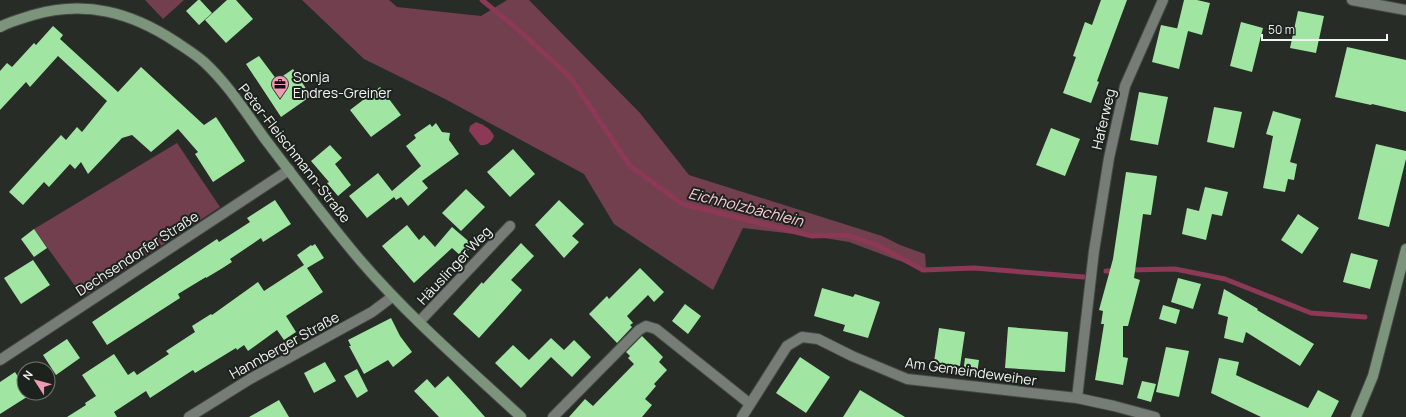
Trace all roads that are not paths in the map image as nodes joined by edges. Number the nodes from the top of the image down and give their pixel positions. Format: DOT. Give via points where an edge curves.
graph roads {
  1 [pos="1163,0"];
  2 [pos="1352,0"];
  3 [pos="1406,10"];
  4 [pos="0,27"];
  5 [pos="289,170"];
  6 [pos="510,226"];
  7 [pos="1406,249"];
  8 [pos="392,297"];
  9 [pos="419,322"];
  10 [pos="0,360"];
  11 [pos="1078,398"];
  12 [pos="750,404"];
  13 [pos="189,417"];
  14 [pos="521,417"];
  15 [pos="552,417"];
  16 [pos="742,417"];
  17 [pos="1155,417"];
  18 [pos="1356,417"];
  1 -- 11 [label="street, Haferweg" via="1125,86 1109,158 1094,251"];
  2 -- 3 [label="street"];
  4 -- 5 [label="street, Peter-Fleischmann-Straße" via="44,12 92,9 118,14 156,29 204,62 221,80"];
  5 -- 8 [label="street, Peter-Fleischmann-Straße"];
  5 -- 10 [label="street, Dechsendorfer Straße"];
  6 -- 9 [label="street, Häuslinger Weg"];
  7 -- 18 [label="street" via="1372,376"];
  8 -- 9 [label="street, Peter-Fleischmann-Straße"];
  8 -- 13 [label="street, Hannberger Straße" via="372,312 250,379"];
  9 -- 14 [label="street, Peter-Fleischmann-Straße"];
  11 -- 12 [label="street, Am Gemeindeweiher" via="907,379 818,339 802,337 787,346"];
  11 -- 17 [label="street, Am Gemeindeweiher"];
  12 -- 15 [label="street" via="656,329 646,326"];
  12 -- 16 [label="street, Am Gemeindeweiher"];
}
